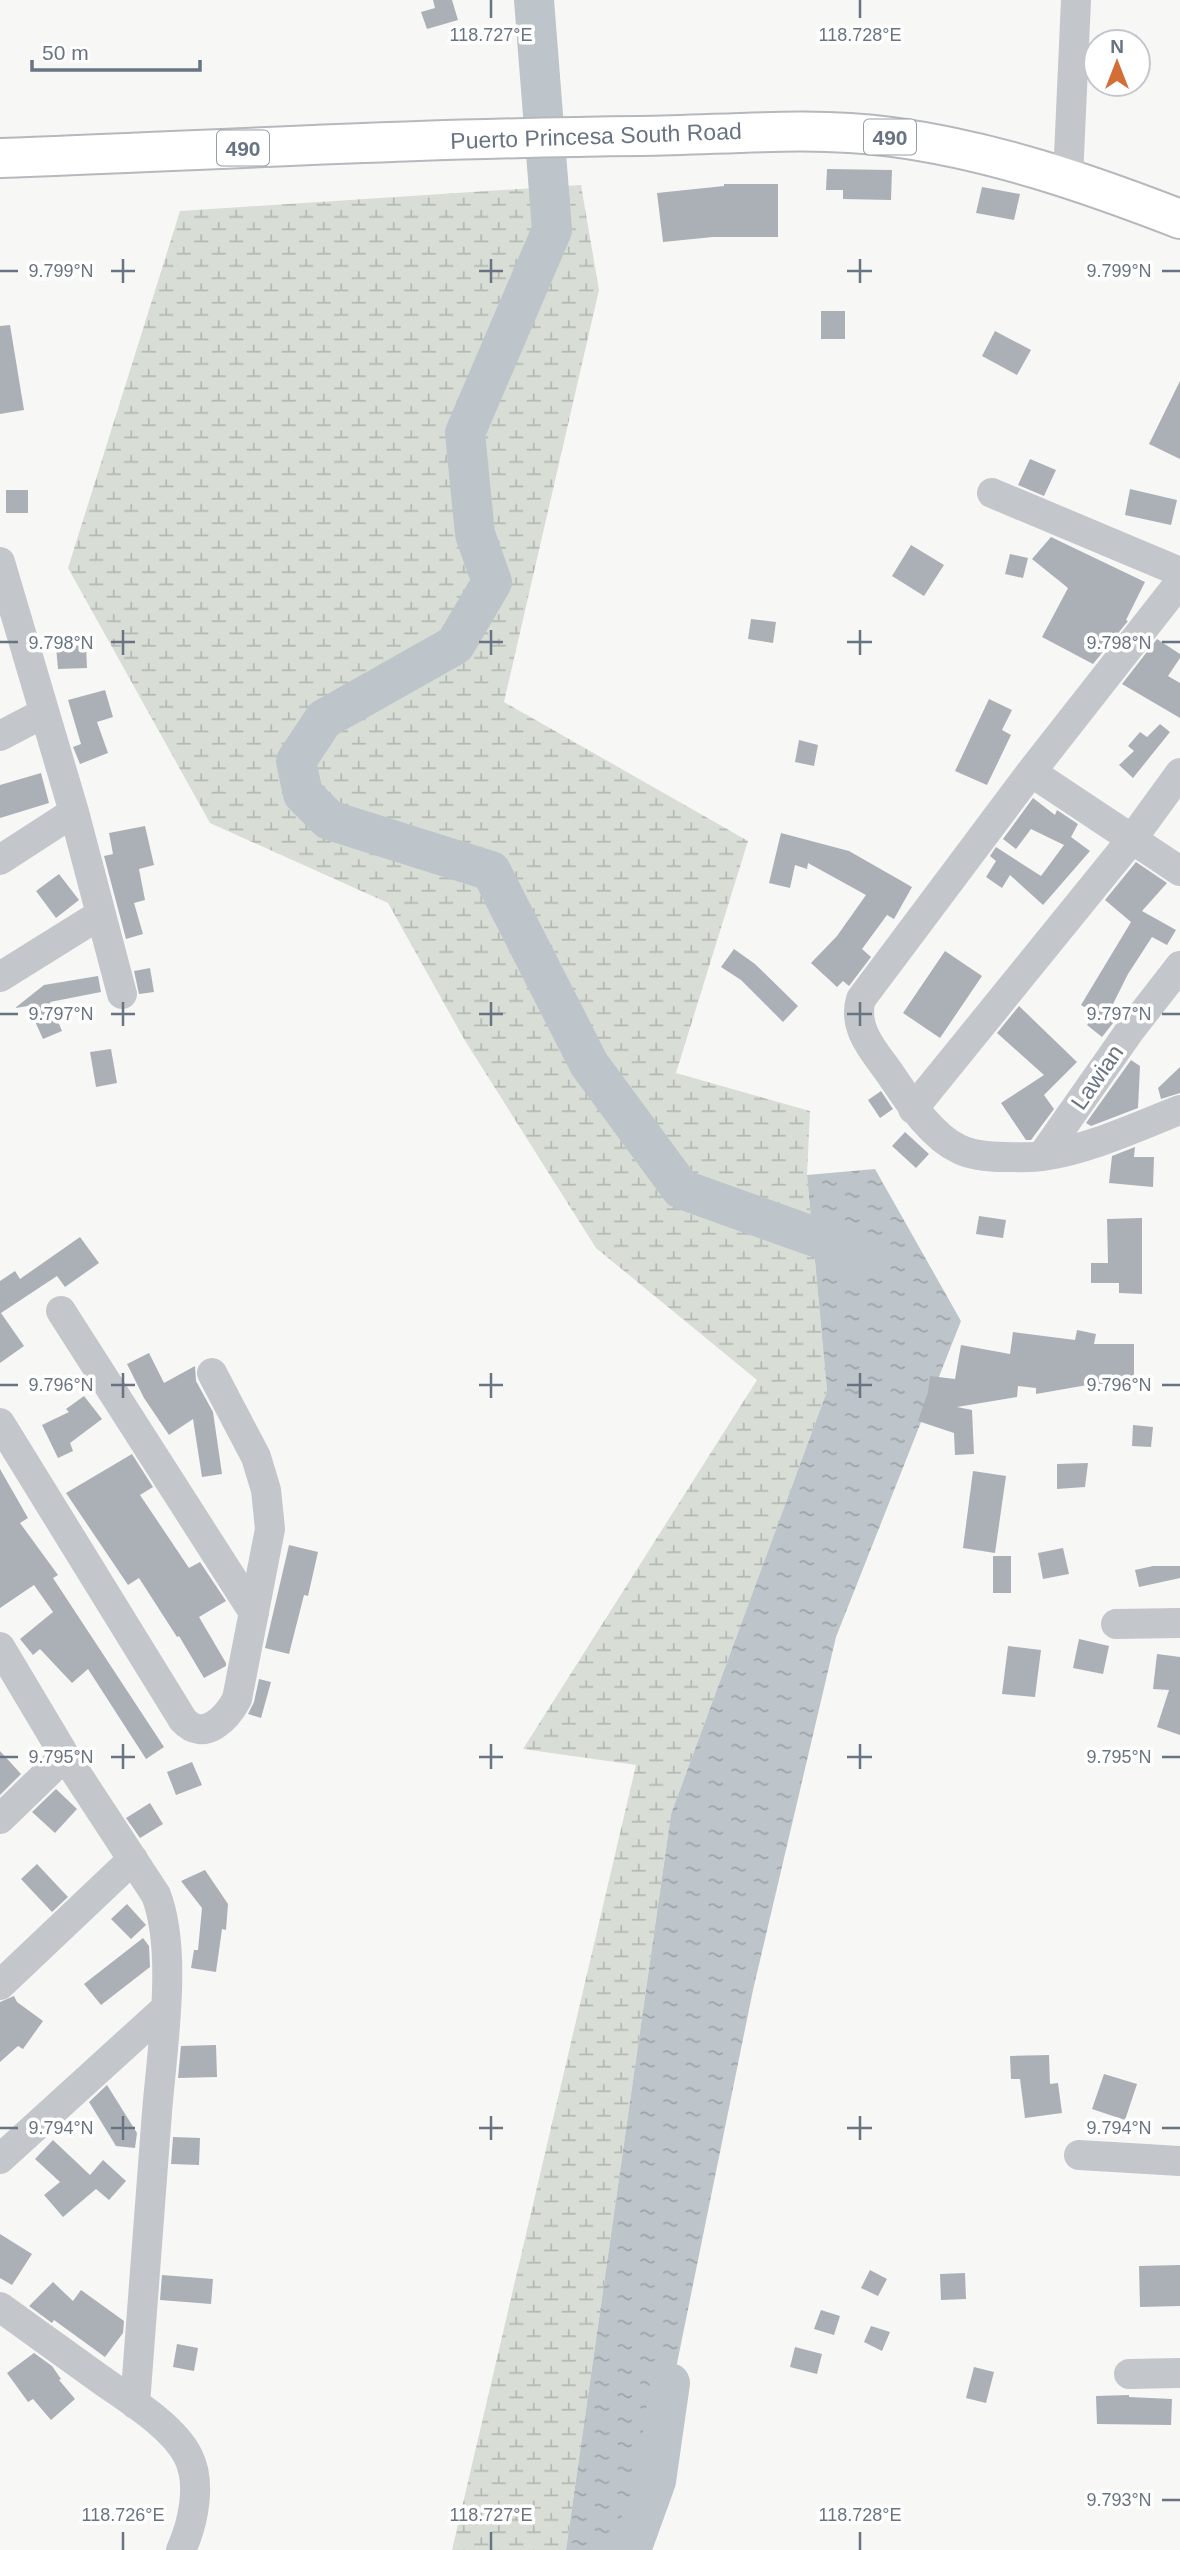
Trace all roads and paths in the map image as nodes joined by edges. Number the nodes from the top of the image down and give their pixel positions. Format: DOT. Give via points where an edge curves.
graph roads {
  1 [pos="1076,0"];
  2 [pos="0,158"];
  3 [pos="1068,178"];
  4 [pos="1180,219"];
  5 [pos="992,493"];
  6 [pos="0,562"];
  7 [pos="1180,572"];
  8 [pos="1180,582"];
  9 [pos="44,713"];
  10 [pos="0,736"];
  11 [pos="1031,772"];
  12 [pos="1180,773"];
  13 [pos="74,812"];
  14 [pos="1132,838"];
  15 [pos="0,860"];
  16 [pos="1180,871"];
  17 [pos="101,914"];
  18 [pos="1180,966"];
  19 [pos="0,977"];
  20 [pos="122,994"];
  21 [pos="914,1109"];
  22 [pos="1180,1110"];
  23 [pos="1042,1156"];
  24 [pos="61,1311"];
  25 [pos="212,1373"];
  26 [pos="0,1423"];
  27 [pos="254,1613"];
  28 [pos="1180,1623"];
  29 [pos="1116,1624"];
  30 [pos="0,1647"];
  31 [pos="65,1756"];
  32 [pos="0,1819"];
  33 [pos="134,1859"];
  34 [pos="0,1985"];
  35 [pos="166,2008"];
  36 [pos="1079,2155"];
  37 [pos="0,2159"];
  38 [pos="1180,2161"];
  39 [pos="0,2307"];
  40 [pos="1180,2373"];
  41 [pos="1129,2374"];
  42 [pos="135,2404"];
  43 [pos="181,2550"];
  1 -- 3 [label="street"];
  2 -- 3 [label="main road, Puerto Princesa South Road / 490" via="838,131 942,145"];
  3 -- 4 [label="main road, Puerto Princesa South Road / 490"];
  5 -- 7 [label="street"];
  6 -- 9 [label="street"];
  8 -- 11 [label="street"];
  9 -- 10 [label="street"];
  9 -- 13 [label="street"];
  11 -- 14 [label="street"];
  11 -- 21 [label="street" via="861,999 861,1029"];
  12 -- 14 [label="street"];
  13 -- 15 [label="street"];
  13 -- 17 [label="street"];
  14 -- 16 [label="street"];
  14 -- 21 [label="street"];
  17 -- 19 [label="street"];
  17 -- 20 [label="street"];
  18 -- 23 [label="street, Lawian"];
  21 -- 23 [label="street" via="960,1150 996,1157"];
  22 -- 23 [label="street"];
  24 -- 27 [label="street"];
  25 -- 27 [label="street" via="256,1457 267,1490 270,1529"];
  26 -- 27 [label="street" via="188,1726 215,1726 231,1711 243,1678"];
  28 -- 29 [label="street"];
  30 -- 31 [label="street"];
  31 -- 32 [label="street"];
  31 -- 33 [label="street"];
  33 -- 34 [label="street"];
  33 -- 35 [label="street" via="163,1914"];
  35 -- 37 [label="street"];
  35 -- 42 [label="street"];
  36 -- 38 [label="street"];
  39 -- 42 [label="street"];
  40 -- 41 [label="street"];
  42 -- 43 [label="street" via="179,2441 190,2459 195,2482 193,2507"];
}
